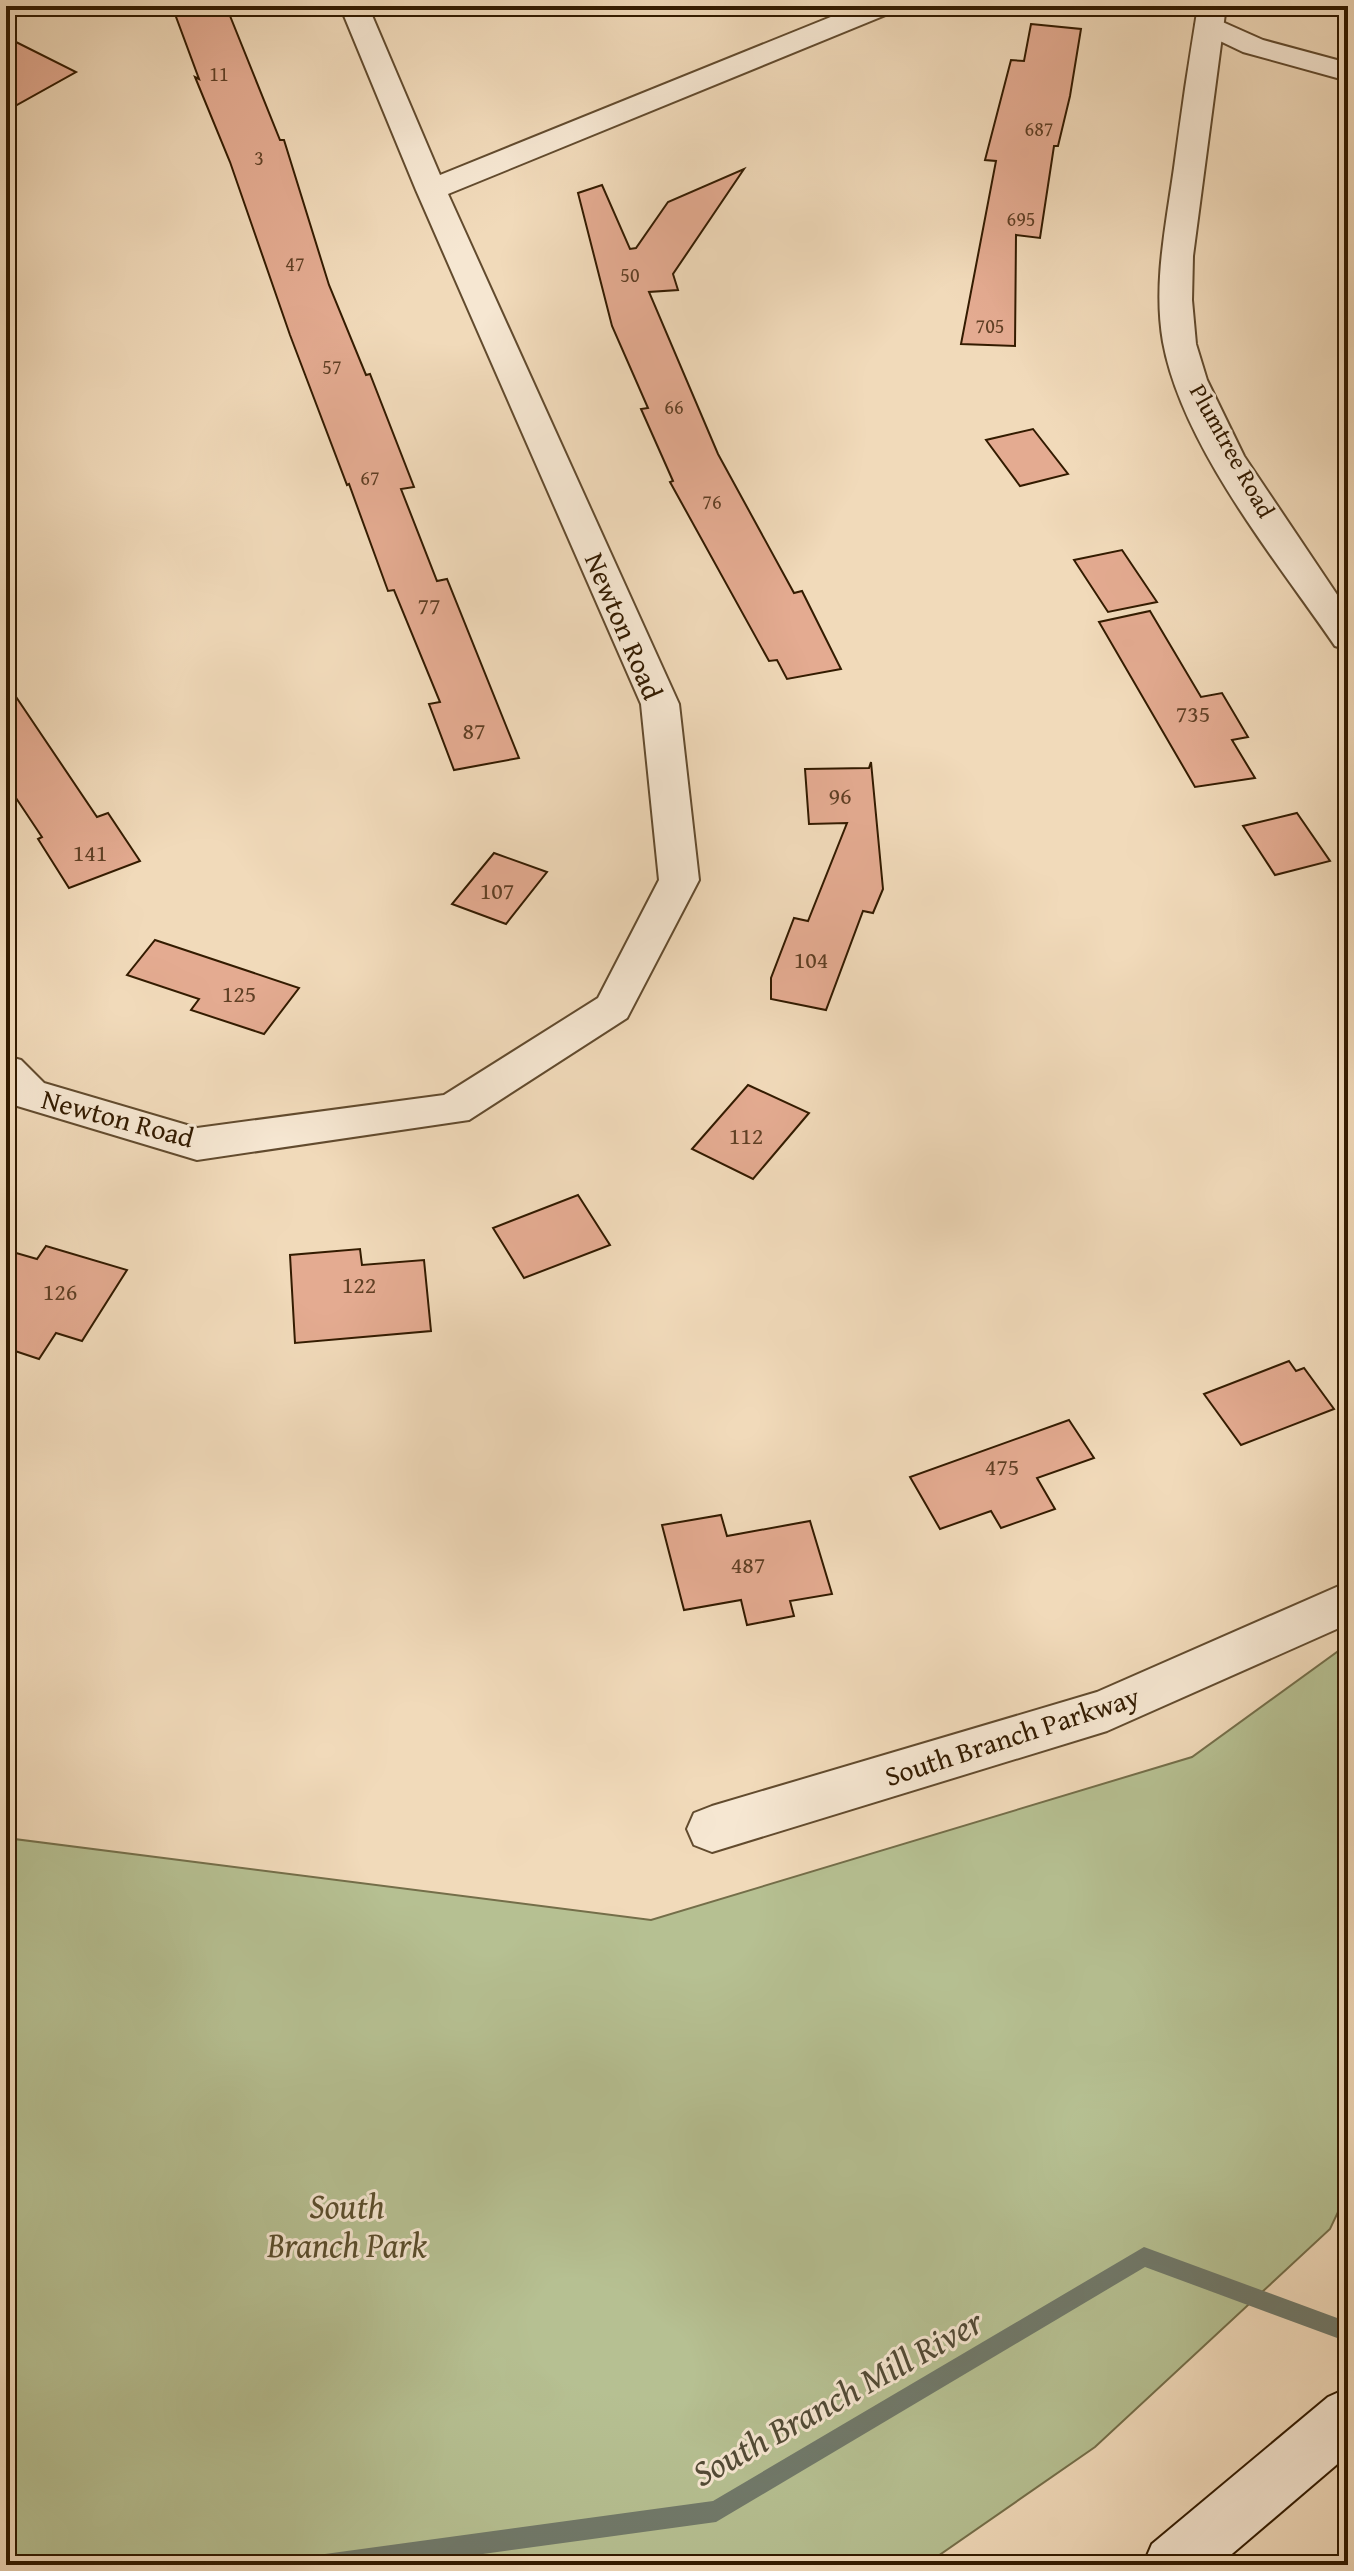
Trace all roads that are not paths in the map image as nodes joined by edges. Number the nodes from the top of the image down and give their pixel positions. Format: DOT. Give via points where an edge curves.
graph roads {
  1 [pos="354,6"];
  2 [pos="883,6"];
  3 [pos="1210,15"];
  4 [pos="1348,72"];
  5 [pos="431,190"];
  6 [pos="1348,638"];
  7 [pos="6,1071"];
  8 [pos="1348,1602"];
  9 [pos="712,1829"];
  10 [pos="1348,2417"];
  11 [pos="1173,2565"];
  1 -- 5 [label="street, Newton Road"];
  2 -- 5 [label="street"];
  3 -- 4 [label="street" via="1253,46"];
  3 -- 6 [label="street, Plumtree Road" via="1176,264 1180,345 1193,386 1244,482"];
  5 -- 7 [label="street, Newton Road" via="660,704 679,880 613,1008 454,1109 197,1144 29,1094"];
  8 -- 9 [label="street, South Branch Parkway" via="1107,1710"];
  10 -- 11 [label="street"];
}
